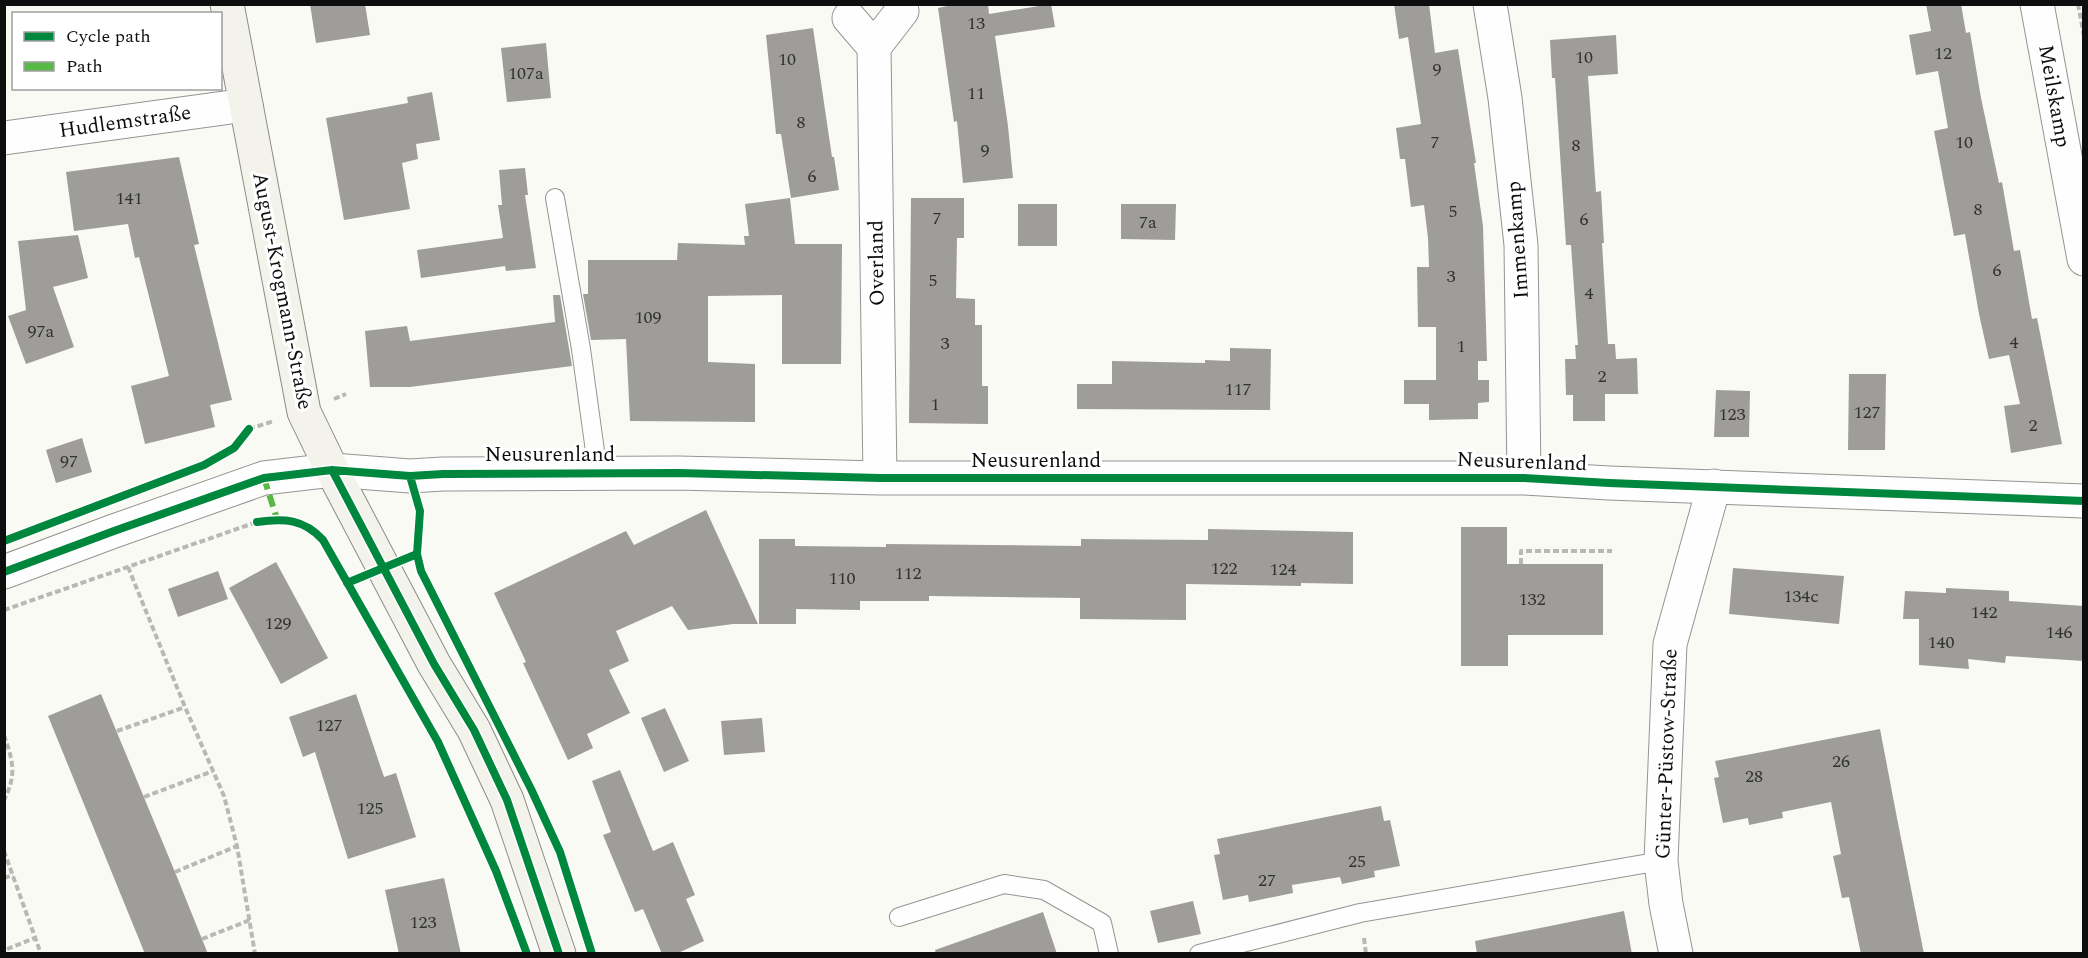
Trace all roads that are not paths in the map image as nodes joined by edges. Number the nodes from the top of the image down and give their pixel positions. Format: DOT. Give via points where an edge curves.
graph roads {
  1 [pos="227,4"];
  2 [pos="1490,4"];
  3 [pos="2037,4"];
  4 [pos="902,11"];
  5 [pos="849,18"];
  6 [pos="874,48"];
  7 [pos="246,105"];
  8 [pos="4,138"];
  9 [pos="555,198"];
  10 [pos="2084,259"];
  11 [pos="332,470"];
  12 [pos="598,473"];
  13 [pos="880,478"];
  14 [pos="1524,478"];
  15 [pos="1714,486"];
  16 [pos="2084,501"];
  17 [pos="4,572"];
  18 [pos="1661,861"];
  19 [pos="899,917"];
  20 [pos="559,954"];
  21 [pos="1109,954"];
  22 [pos="1200,954"];
  23 [pos="1676,954"];
  1 -- 7 [label="main road, August-Krogmann-Straße"];
  2 -- 14 [label="street, Immenkamp" via="1521,245"];
  3 -- 10 [label="street, Meilskamp"];
  4 -- 6 [label="street"];
  5 -- 6 [label="street"];
  6 -- 13 [label="street, Overland"];
  7 -- 8 [label="street, Hudlemstraße"];
  7 -- 11 [label="main road, August-Krogmann-Straße" via="304,412"];
  9 -- 12 [label="lane"];
  11 -- 12 [label="street, Neusurenland" via="410,476"];
  11 -- 17 [label="street, Neusurenland" via="264,478"];
  11 -- 20 [label="main road, August-Krogmann-Straße" via="434,664 474,730 507,800"];
  12 -- 13 [label="street, Neusurenland"];
  13 -- 14 [label="street, Neusurenland"];
  14 -- 15 [label="street, Neusurenland"];
  15 -- 16 [label="street, Neusurenland"];
  15 -- 18 [label="street, Günter-Püstow-Straße" via="1670,644"];
  18 -- 22 [label="lane" via="1360,913"];
  18 -- 23 [label="street, Günter-Püstow-Straße"];
  19 -- 21 [label="lane" via="1004,884 1044,890 1102,923"];
}
